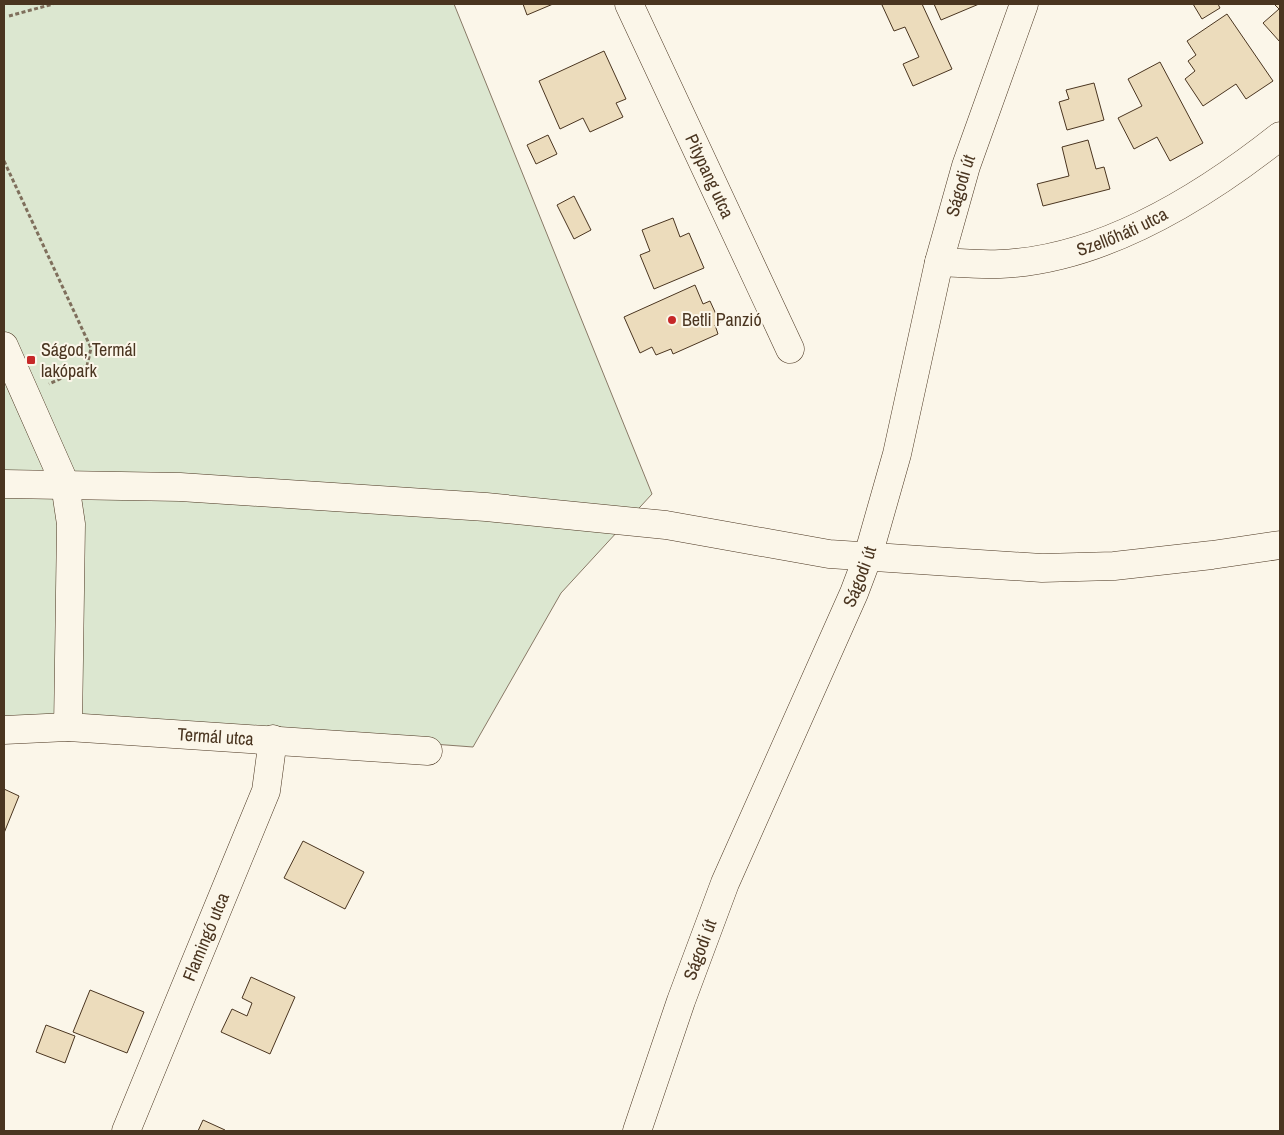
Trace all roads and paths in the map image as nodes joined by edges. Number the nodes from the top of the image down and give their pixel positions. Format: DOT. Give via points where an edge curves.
graph roads {
  1 [pos="53,4"];
  2 [pos="629,4"];
  3 [pos="1024,4"];
  4 [pos="9,16"];
  5 [pos="1280,136"];
  6 [pos="4,161"];
  7 [pos="939,262"];
  8 [pos="4,346"];
  9 [pos="790,349"];
  10 [pos="26,395"];
  11 [pos="4,484"];
  12 [pos="64,484"];
  13 [pos="1280,545"];
  14 [pos="868,556"];
  15 [pos="68,727"];
  16 [pos="4,730"];
  17 [pos="273,740"];
  18 [pos="428,751"];
  19 [pos="126,1131"];
  20 [pos="637,1131"];
  1 -- 4 [label="path"];
  2 -- 9 [label="street, Pitypang utca"];
  3 -- 7 [label="street, Ságodi út" via="966,166"];
  5 -- 7 [label="street, Szellőháti utca" via="1240,168 1193,198 1096,244 1047,257 1001,264"];
  6 -- 10 [label="path" via="91,348 86,366"];
  7 -- 14 [label="street, Ságodi út" via="897,454"];
  8 -- 10 [label="street"];
  10 -- 12 [label="street"];
  11 -- 12 [label="street"];
  12 -- 14 [label="street" via="486,507 666,524 829,554"];
  12 -- 15 [label="street" via="71,524"];
  13 -- 14 [label="street" via="1114,566 1042,568"];
  14 -- 20 [label="street, Ságodi út" via="725,883"];
  15 -- 16 [label="street, Termál utca"];
  15 -- 17 [label="street, Termál utca"];
  17 -- 18 [label="street, Termál utca"];
  17 -- 19 [label="street, Flamingó utca" via="266,791"];
}
